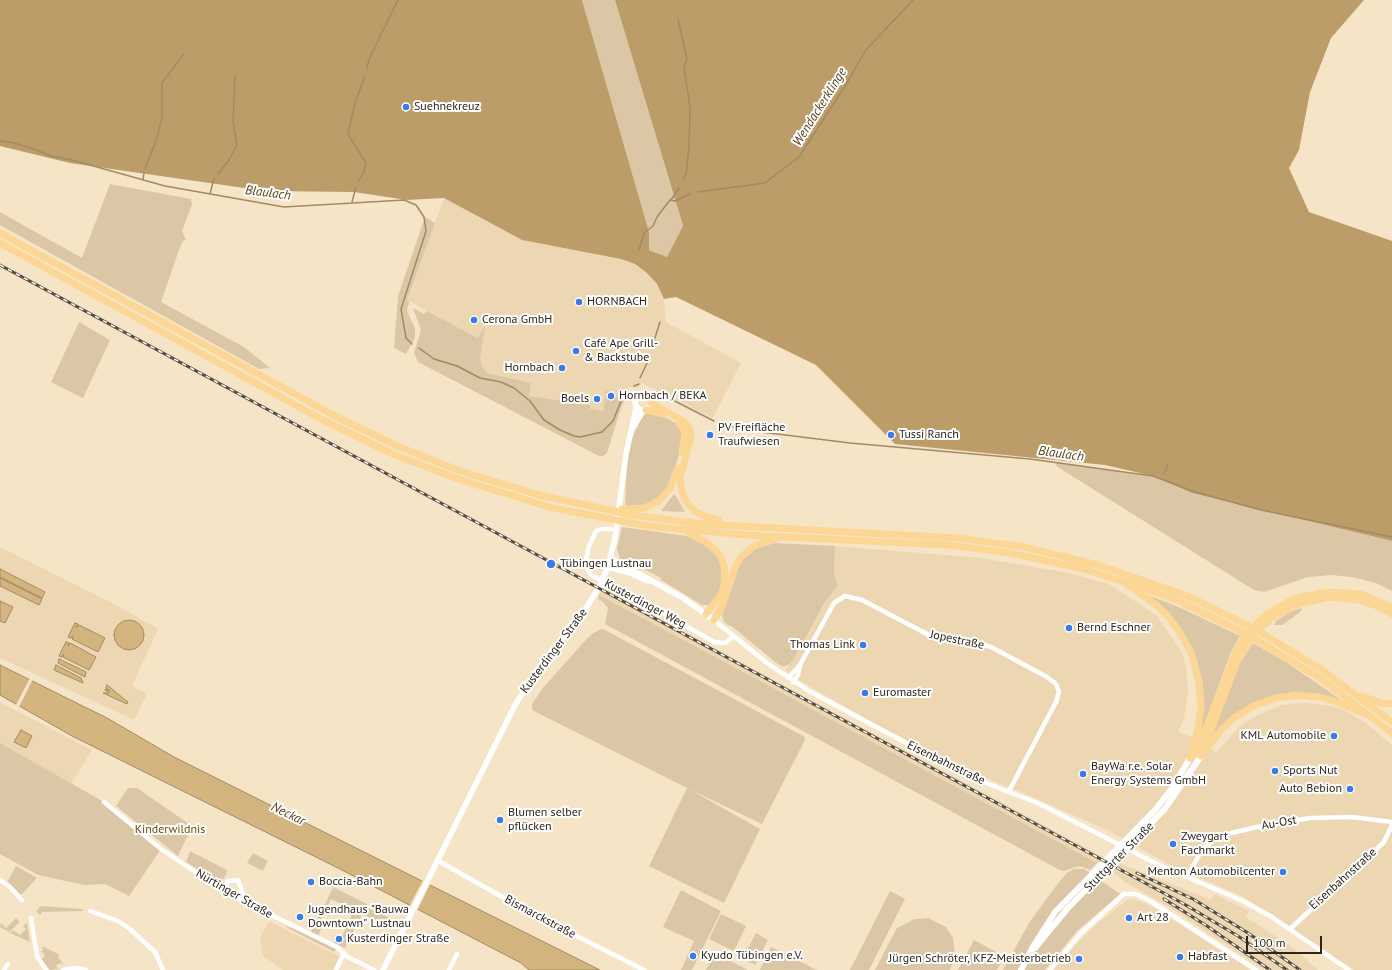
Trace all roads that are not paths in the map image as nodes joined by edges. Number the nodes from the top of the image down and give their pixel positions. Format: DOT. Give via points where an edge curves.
graph roads {
  1 [pos="0,233"];
  2 [pos="0,243"];
  3 [pos="651,403"];
  4 [pos="636,408"];
  5 [pos="645,410"];
  6 [pos="633,428"];
  7 [pos="607,510"];
  8 [pos="750,527"];
  9 [pos="611,529"];
  10 [pos="687,531"];
  11 [pos="781,537"];
  12 [pos="610,558"];
  13 [pos="607,570"];
  14 [pos="1121,580"];
  15 [pos="663,586"];
  16 [pos="1392,607"];
  17 [pos="706,614"];
  18 [pos="1392,614"];
  19 [pos="1270,615"];
  20 [pos="714,620"];
  21 [pos="734,636"];
  22 [pos="1238,652"];
  23 [pos="800,665"];
  24 [pos="788,678"];
  25 [pos="793,682"];
  26 [pos="1356,694"];
  27 [pos="1392,704"];
  28 [pos="1370,715"];
  29 [pos="1392,722"];
  30 [pos="1392,733"];
  31 [pos="1201,756"];
  32 [pos="1190,758"];
  33 [pos="1009,791"];
  34 [pos="104,802"];
  35 [pos="1392,824"];
  36 [pos="438,860"];
  37 [pos="1187,877"];
  38 [pos="0,880"];
  39 [pos="228,892"];
  40 [pos="22,900"];
  41 [pos="246,902"];
  42 [pos="90,911"];
  43 [pos="30,918"];
  44 [pos="1290,929"];
  45 [pos="344,954"];
  46 [pos="457,954"];
  47 [pos="1030,954"];
  48 [pos="8,964"];
  49 [pos="72,969"];
  50 [pos="4,970"];
  51 [pos="46,970"];
  52 [pos="63,970"];
  53 [pos="86,970"];
  54 [pos="163,970"];
  55 [pos="336,970"];
  56 [pos="374,970"];
  57 [pos="383,970"];
  58 [pos="449,970"];
  59 [pos="644,970"];
  60 [pos="1021,970"];
  61 [pos="1050,970"];
  62 [pos="1256,970"];
  63 [pos="1349,970"];
  1 -- 7 [label="highway" via="299,398 384,440 436,462 502,485 560,501"];
  2 -- 10 [label="highway" via="306,411 395,455 461,480 539,504 606,519"];
  3 -- 4 [label="street" via="646,394 639,394 634,400"];
  3 -- 5 [label="street"];
  3 -- 8 [label="highway" via="683,420 691,432 692,437 680,478 682,492 691,507 711,519 739,522"];
  4 -- 5 [label="street"];
  4 -- 6 [label="street, Kusterdinger Straße"];
  5 -- 6 [label="street, Kusterdinger Straße"];
  5 -- 7 [label="highway" via="654,410 674,419 684,429 684,446 672,483 662,498 649,507"];
  6 -- 12 [label="street, Kusterdinger Straße" via="626,454"];
  7 -- 8 [label="highway" via="673,521"];
  8 -- 26 [label="highway" via="958,538 1024,547 1098,565 1171,590 1238,620 1288,648"];
  9 -- 21 [label="street, Kusterdinger Weg" via="596,531 589,546 585,565 591,575 640,599 714,642 725,643"];
  10 -- 11 [label="highway"];
  10 -- 17 [label="highway" via="714,548 721,557 724,567 722,593"];
  11 -- 14 [label="highway" via="981,549 1043,560"];
  11 -- 20 [label="highway" via="754,546 741,557"];
  12 -- 13 [label="street, Kusterdinger Straße"];
  12 -- 15 [label="street, Eisenbahnstraße"];
  13 -- 15 [label="street, Eisenbahnstraße" via="630,573"];
  13 -- 36 [label="street, Kusterdinger Straße" via="588,606 524,691"];
  14 -- 28 [label="highway" via="1178,601 1250,636 1314,675"];
  14 -- 32 [label="highway" via="1167,615 1192,655 1199,682 1201,707"];
  15 -- 17 [label="street, Eisenbahnstraße"];
  16 -- 19 [label="highway" via="1360,594 1326,592 1293,599"];
  17 -- 20 [label="street, Eisenbahnstraße"];
  18 -- 19 [label="highway" via="1359,600 1330,597 1299,604"];
  19 -- 22 [label="highway" via="1249,631"];
  20 -- 21 [label="street, Eisenbahnstraße"];
  21 -- 24 [label="street, Eisenbahnstraße"];
  22 -- 31 [label="highway"];
  22 -- 32 [label="highway" via="1226,671 1205,731"];
  23 -- 24 [label="street, Jopestraße"];
  23 -- 25 [label="street, Jopestraße"];
  23 -- 33 [label="street, Jopestraße" via="834,604 842,597 848,596 862,600 929,635 991,647 1048,677 1058,688 1058,699"];
  24 -- 25 [label="street, Eisenbahnstraße"];
  25 -- 33 [label="street, Eisenbahnstraße" via="956,771"];
  26 -- 27 [label="highway" via="1377,702"];
  26 -- 29 [label="highway"];
  28 -- 30 [label="highway"];
  28 -- 31 [label="highway" via="1320,697 1297,695 1270,699 1234,718 1218,733"];
  31 -- 47 [label="main road, Stuttgarter Straße" via="1168,806 1061,916"];
  32 -- 47 [label="main road, Stuttgarter Straße" via="1161,803 1080,884 1051,917"];
  33 -- 37 [label="street, Eisenbahnstraße" via="1052,809"];
  34 -- 39 [label="street, Nürtinger Straße" via="161,849"];
  35 -- 37 [label="street, Au-Ost" via="1352,817 1310,818 1266,824 1231,833 1203,848"];
  35 -- 44 [label="street, Eisenbahnstraße" via="1384,842"];
  36 -- 57 [label="street, Kusterdinger Straße"];
  36 -- 59 [label="street, Bismarckstraße" via="527,911"];
  37 -- 44 [label="street, Eisenbahnstraße" via="1235,897"];
  38 -- 40 [label="street"];
  39 -- 41 [label="street, Nürtinger Straße"];
  39 -- 41 [label="street" via="228,881 238,880"];
  41 -- 45 [label="street, Nürtinger Straße" via="337,947"];
  42 -- 54 [label="street" via="118,921 130,930 155,952"];
  43 -- 51 [label="street" via="37,956"];
  44 -- 63 [label="street, Eisenbahnstraße"];
  45 -- 55 [label="street"];
  45 -- 56 [label="street, Nürtinger Straße"];
  46 -- 58 [label="street"];
  47 -- 60 [label="main road, Stuttgarter Straße"];
  48 -- 50 [label="street"];
  49 -- 52 [label="street"];
  49 -- 53 [label="street"];
  61 -- 62 [label="street" via="1081,933 1124,894 1136,894 1152,902"];
}
